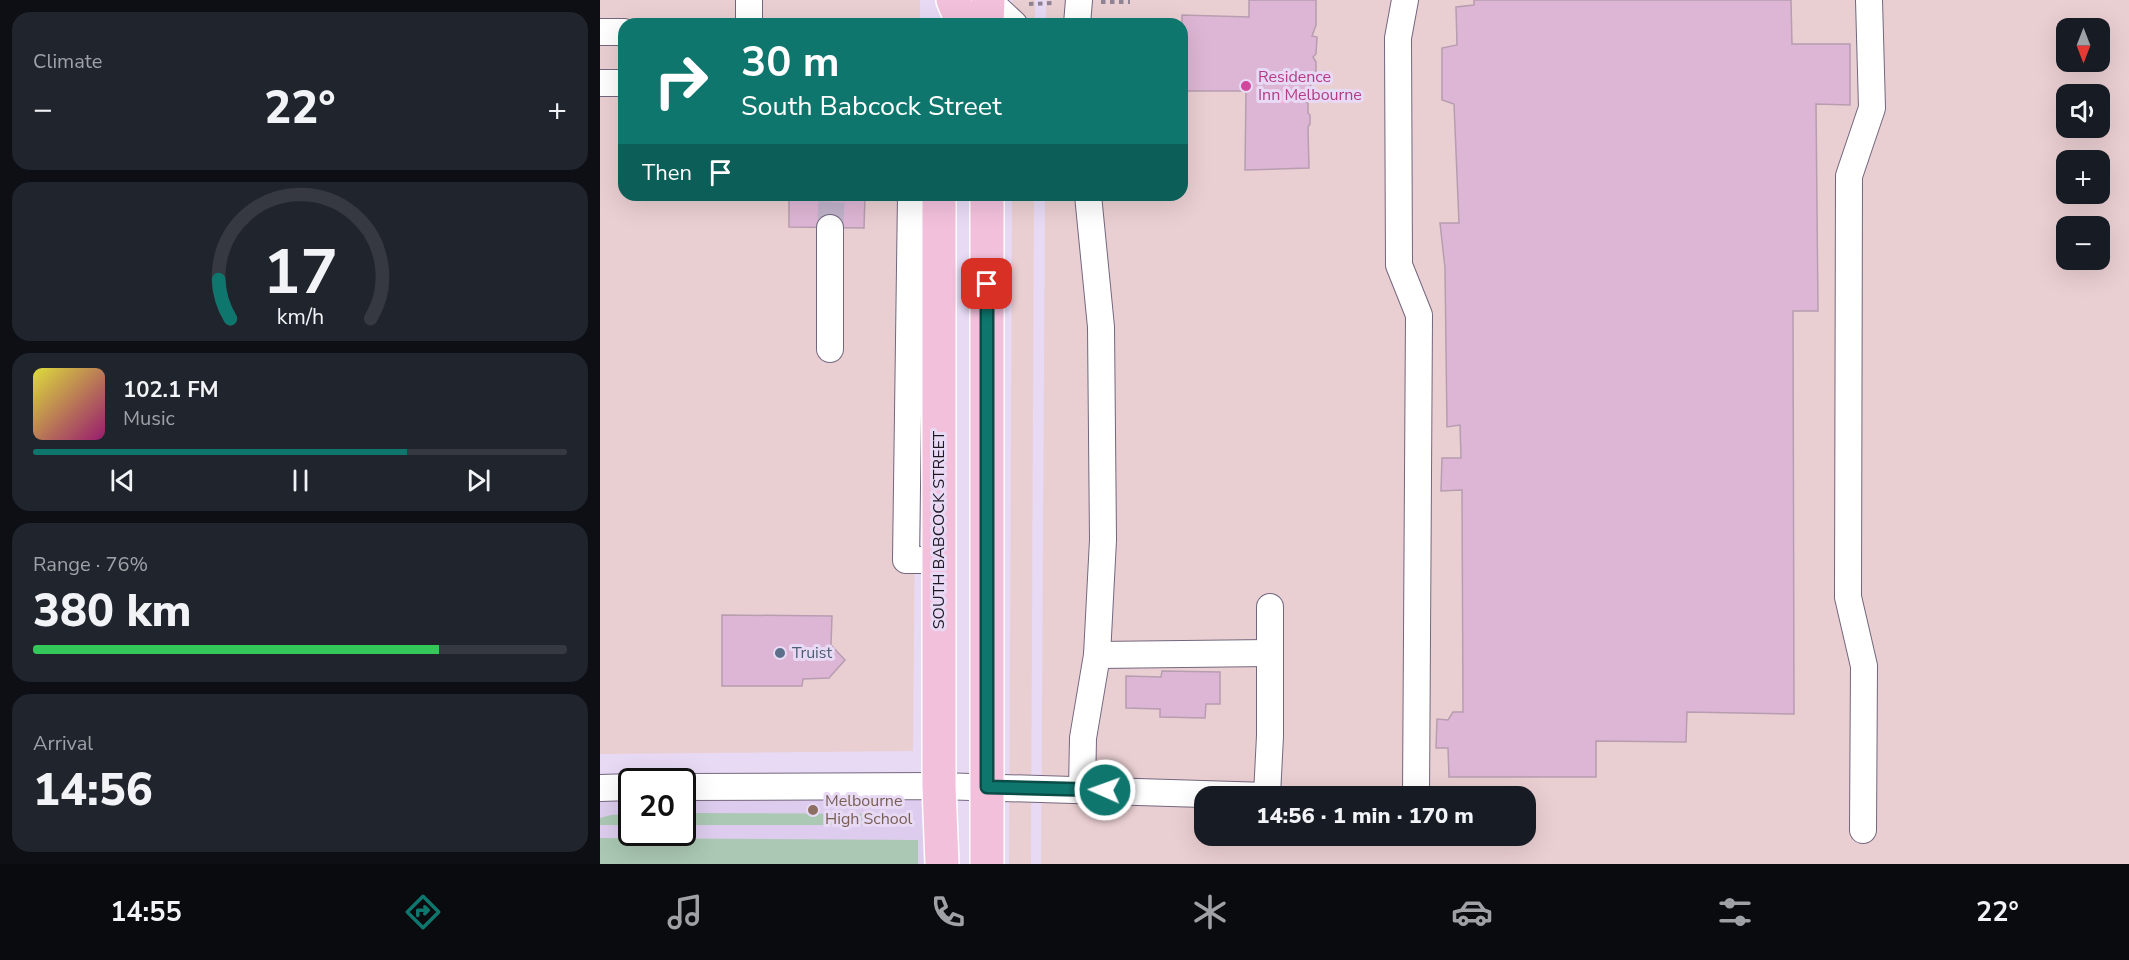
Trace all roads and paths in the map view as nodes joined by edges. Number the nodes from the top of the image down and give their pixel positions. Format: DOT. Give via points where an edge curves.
graph roads {
  1 [pos="749,0"];
  2 [pos="939,0"];
  3 [pos="953,0"];
  4 [pos="988,0"];
  5 [pos="1079,0"];
  6 [pos="1405,0"];
  7 [pos="1869,0"];
  8 [pos="749,18"];
  9 [pos="939,18"];
  10 [pos="960,18"];
  11 [pos="987,18"];
  12 [pos="1008,18"];
  13 [pos="1078,18"];
  14 [pos="600,32"];
  15 [pos="618,32"];
  16 [pos="618,82"];
  17 [pos="600,83"];
  18 [pos="911,201"];
  19 [pos="939,201"];
  20 [pos="987,201"];
  21 [pos="1089,201"];
  22 [pos="830,228"];
  23 [pos="830,349"];
  24 [pos="939,560"];
  25 [pos="1270,607"];
  26 [pos="1270,653"];
  27 [pos="1097,655"];
  28 [pos="939,786"];
  29 [pos="1267,786"];
  30 [pos="1416,786"];
  31 [pos="696,787"];
  32 [pos="987,787"];
  33 [pos="600,788"];
  34 [pos="618,788"];
  35 [pos="1082,790"];
  36 [pos="1194,794"];
  37 [pos="1863,830"];
  38 [pos="942,864"];
  39 [pos="987,864"];
  1 -- 8 [label="street"];
  2 -- 9 [label="main road"];
  3 -- 10 [label="main road"];
  4 -- 11 [label="main road"];
  4 -- 12 [label="street"];
  5 -- 13 [label="street"];
  6 -- 30 [label="street" via="1398,38 1399,264 1419,315"];
  7 -- 37 [label="street" via="1872,108 1850,176 1848,597 1864,666"];
  14 -- 15 [label="street"];
  16 -- 17 [label="street"];
  18 -- 24 [label="street" via="906,560"];
  19 -- 24 [label="main road, SOUTH BABCOCK STREET"];
  20 -- 32 [label="main road"];
  21 -- 27 [label="street" via="1101,327 1103,540"];
  22 -- 23 [label="street"];
  24 -- 28 [label="main road, SOUTH BABCOCK STREET"];
  25 -- 26 [label="street"];
  26 -- 27 [label="street"];
  26 -- 29 [label="street"];
  27 -- 35 [label="street" via="1083,738"];
  28 -- 31 [label="street"];
  28 -- 32 [label="street"];
  28 -- 38 [label="main road, SOUTH BABCOCK STREET"];
  32 -- 35 [label="street"];
  32 -- 39 [label="main road"];
  33 -- 34 [label="street"];
  35 -- 36 [label="street"];
}
